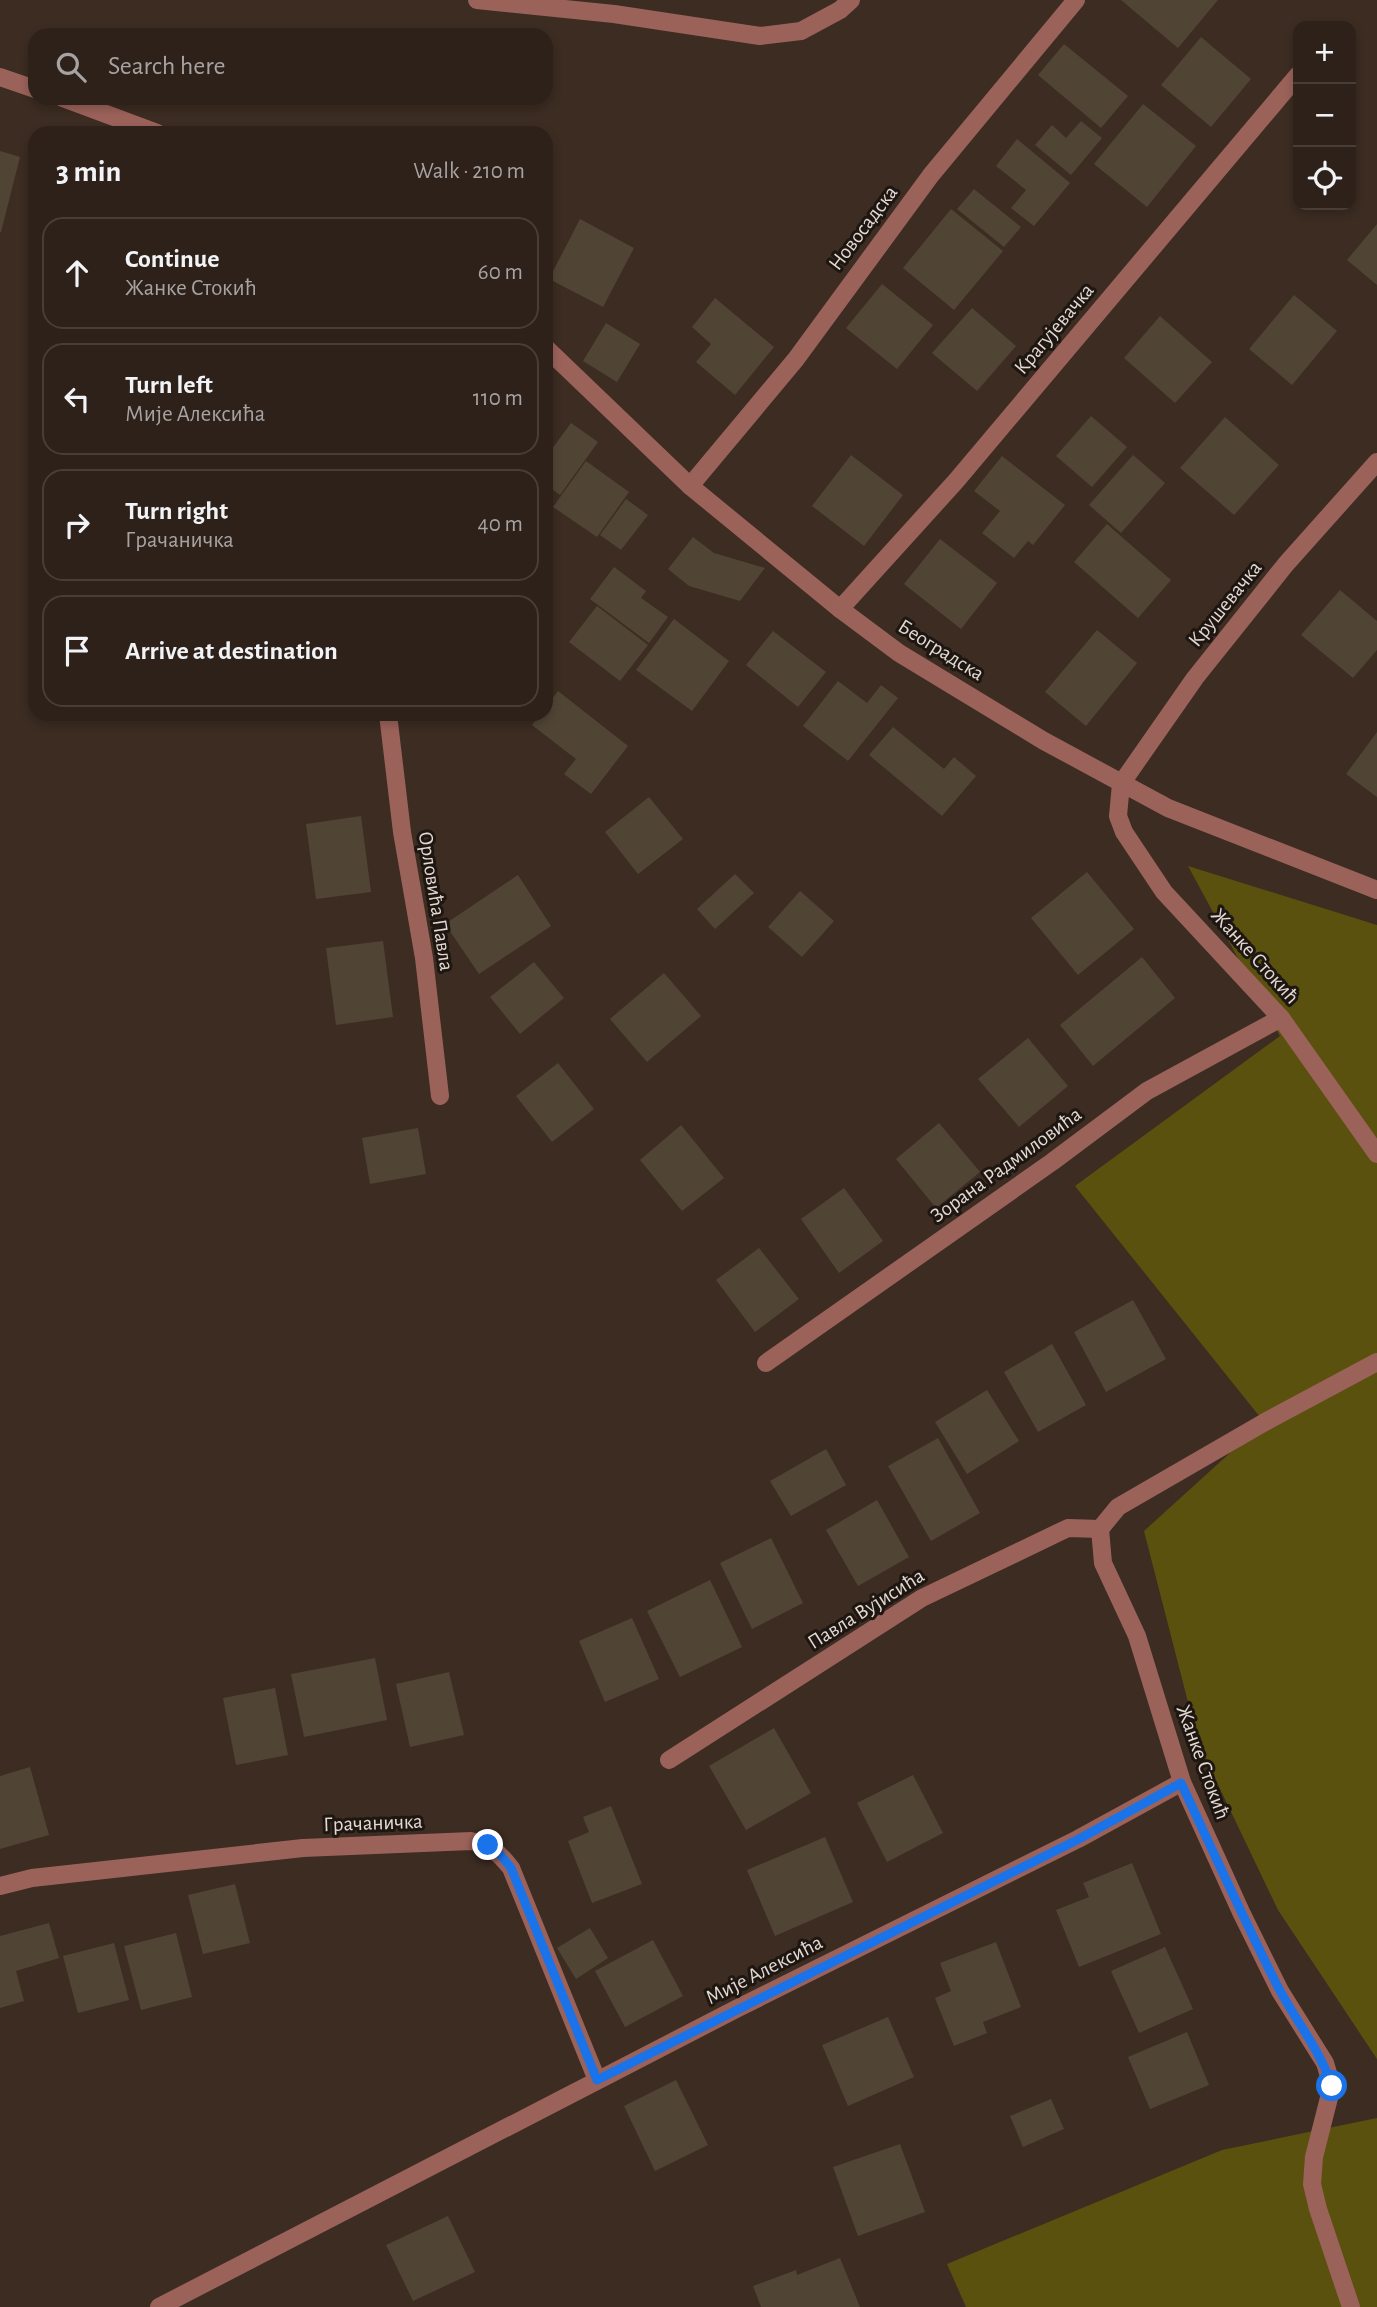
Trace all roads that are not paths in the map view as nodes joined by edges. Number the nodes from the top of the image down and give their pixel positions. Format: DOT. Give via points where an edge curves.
graph roads {
  1 [pos="477,0"];
  2 [pos="850,0"];
  3 [pos="1076,0"];
  4 [pos="0,77"];
  5 [pos="1293,81"];
  6 [pos="28,87"];
  7 [pos="82,105"];
  8 [pos="138,126"];
  9 [pos="553,355"];
  10 [pos="1377,461"];
  11 [pos="690,486"];
  12 [pos="840,609"];
  13 [pos="388,721"];
  14 [pos="1121,785"];
  15 [pos="1374,883"];
  16 [pos="1281,1018"];
  17 [pos="440,1096"];
  18 [pos="1377,1154"];
  19 [pos="1377,1362"];
  20 [pos="766,1363"];
  21 [pos="1100,1529"];
  22 [pos="669,1760"];
  23 [pos="1181,1783"];
  24 [pos="0,1886"];
  25 [pos="597,2080"];
  26 [pos="159,2307"];
  27 [pos="1351,2307"];
  1 -- 2 [label="street" via="760,36 801,31"];
  3 -- 11 [label="street, Новосадска" via="931,175 796,359"];
  4 -- 6 [label="street"];
  5 -- 12 [label="street, Крагујевачка" via="956,481"];
  7 -- 8 [label="street"];
  9 -- 11 [label="street, Београдска"];
  10 -- 14 [label="street, Крушевачка" via="1195,677"];
  11 -- 12 [label="street, Београдска"];
  12 -- 14 [label="street, Београдска" via="899,653"];
  13 -- 17 [label="street, Орловића Павла"];
  14 -- 15 [label="street, Београдска" via="1168,808"];
  14 -- 16 [label="street, Жанке Стокић" via="1118,816 1124,832 1164,892"];
  16 -- 18 [label="street, Жанке Стокић"];
  16 -- 20 [label="street, Зорана Радмиловића" via="1147,1091"];
  19 -- 21 [label="street" via="1118,1507"];
  21 -- 22 [label="street, Павла Вујисића" via="1068,1528 922,1598"];
  21 -- 23 [label="street, Жанке Стокић" via="1103,1563 1137,1636"];
  23 -- 25 [label="street, Мије Алексића" via="1079,1839"];
  23 -- 27 [label="street, Жанке Стокић" via="1280,1991 1325,2063 1332,2086 1312,2184"];
  24 -- 25 [label="street, Грачаничка" via="32,1878 303,1848 471,1841 488,1845 511,1868"];
  25 -- 26 [label="street, Мије Алексића"];
}
